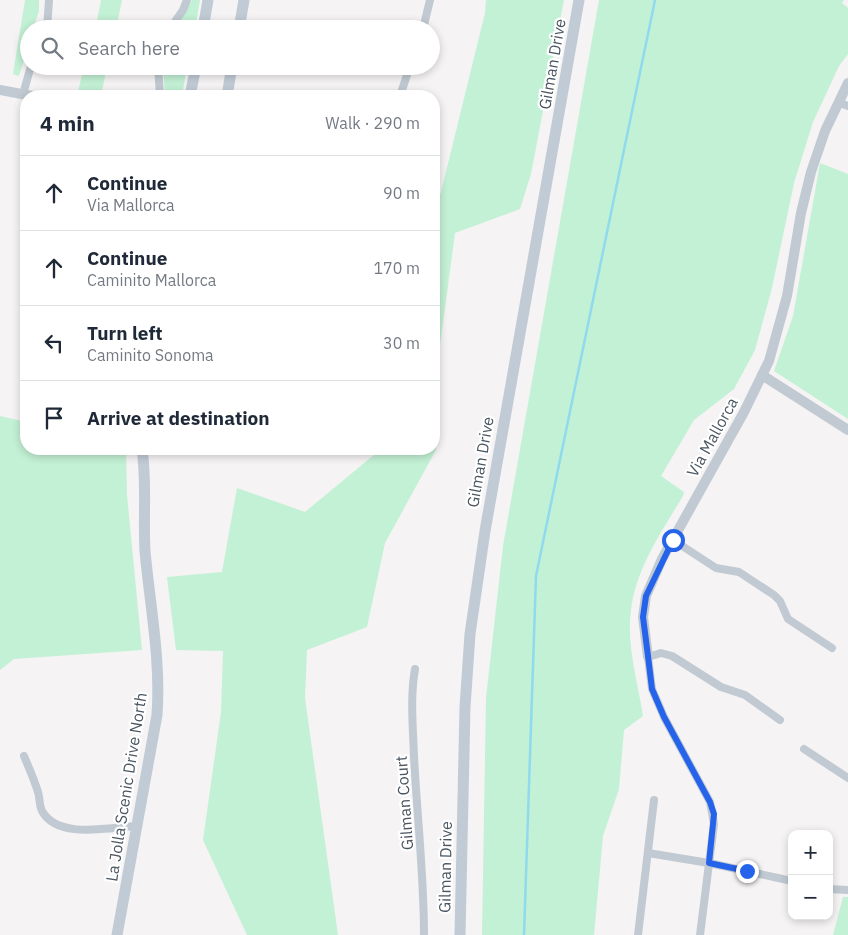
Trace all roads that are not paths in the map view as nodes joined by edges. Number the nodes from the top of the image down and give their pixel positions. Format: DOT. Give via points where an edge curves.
graph roads {
  1 [pos="49,0"];
  2 [pos="187,0"];
  3 [pos="208,0"];
  4 [pos="244,0"];
  5 [pos="430,0"];
  6 [pos="579,0"];
  7 [pos="48,20"];
  8 [pos="176,20"];
  9 [pos="204,20"];
  10 [pos="241,20"];
  11 [pos="425,20"];
  12 [pos="30,75"];
  13 [pos="159,75"];
  14 [pos="194,75"];
  15 [pos="230,75"];
  16 [pos="407,75"];
  17 [pos="848,83"];
  18 [pos="0,90"];
  19 [pos="29,90"];
  20 [pos="160,90"];
  21 [pos="191,90"];
  22 [pos="228,90"];
  23 [pos="402,90"];
  24 [pos="20,94"];
  25 [pos="844,104"];
  26 [pos="762,375"];
  27 [pos="848,430"];
  28 [pos="143,455"];
  29 [pos="148,455"];
  30 [pos="144,464"];
  31 [pos="673,540"];
  32 [pos="832,648"];
  33 [pos="648,656"];
  34 [pos="415,669"];
  35 [pos="780,720"];
  36 [pos="804,749"];
  37 [pos="24,756"];
  38 [pos="848,778"];
  39 [pos="654,800"];
  40 [pos="137,826"];
  41 [pos="648,853"];
  42 [pos="709,863"];
  43 [pos="788,880"];
  44 [pos="833,889"];
  45 [pos="848,890"];
  46 [pos="117,935"];
  47 [pos="424,935"];
  48 [pos="460,935"];
  49 [pos="638,935"];
  50 [pos="700,935"];
  1 -- 7 [label="street"];
  2 -- 8 [label="street"];
  3 -- 9 [label="main road"];
  4 -- 10 [label="main road"];
  5 -- 11 [label="street"];
  6 -- 48 [label="main road, Gilman Drive" via="485,530 470,634 465,707"];
  12 -- 19 [label="street"];
  13 -- 20 [label="street"];
  14 -- 21 [label="main road"];
  15 -- 22 [label="main road"];
  16 -- 23 [label="street"];
  17 -- 25 [label="street, Via Mallorca"];
  18 -- 24 [label="street"];
  25 -- 26 [label="street, Via Mallorca" via="825,131 811,172 788,296"];
  26 -- 27 [label="street"];
  26 -- 31 [label="street, Via Mallorca"];
  28 -- 30 [label="main road, La Jolla Scenic Drive North"];
  29 -- 30 [label="main road, La Jolla Scenic Drive North"];
  30 -- 40 [label="main road, La Jolla Scenic Drive North" via="145,550 158,691 157,715"];
  31 -- 32 [label="street" via="716,568 739,572 774,595 788,619"];
  31 -- 33 [label="street, Via Mallorca" via="646,596 643,617"];
  33 -- 35 [label="street" via="672,656 721,687 745,695"];
  33 -- 42 [label="street" via="652,689 714,814"];
  34 -- 47 [label="street, Gilman Court" via="414,744 424,876"];
  36 -- 38 [label="street"];
  37 -- 40 [label="street" via="42,811 49,820 62,828 77,830"];
  39 -- 41 [label="street"];
  40 -- 46 [label="main road, La Jolla Scenic Drive North"];
  41 -- 42 [label="street"];
  41 -- 49 [label="street"];
  42 -- 43 [label="street"];
  42 -- 50 [label="street"];
  44 -- 45 [label="street"];
}
